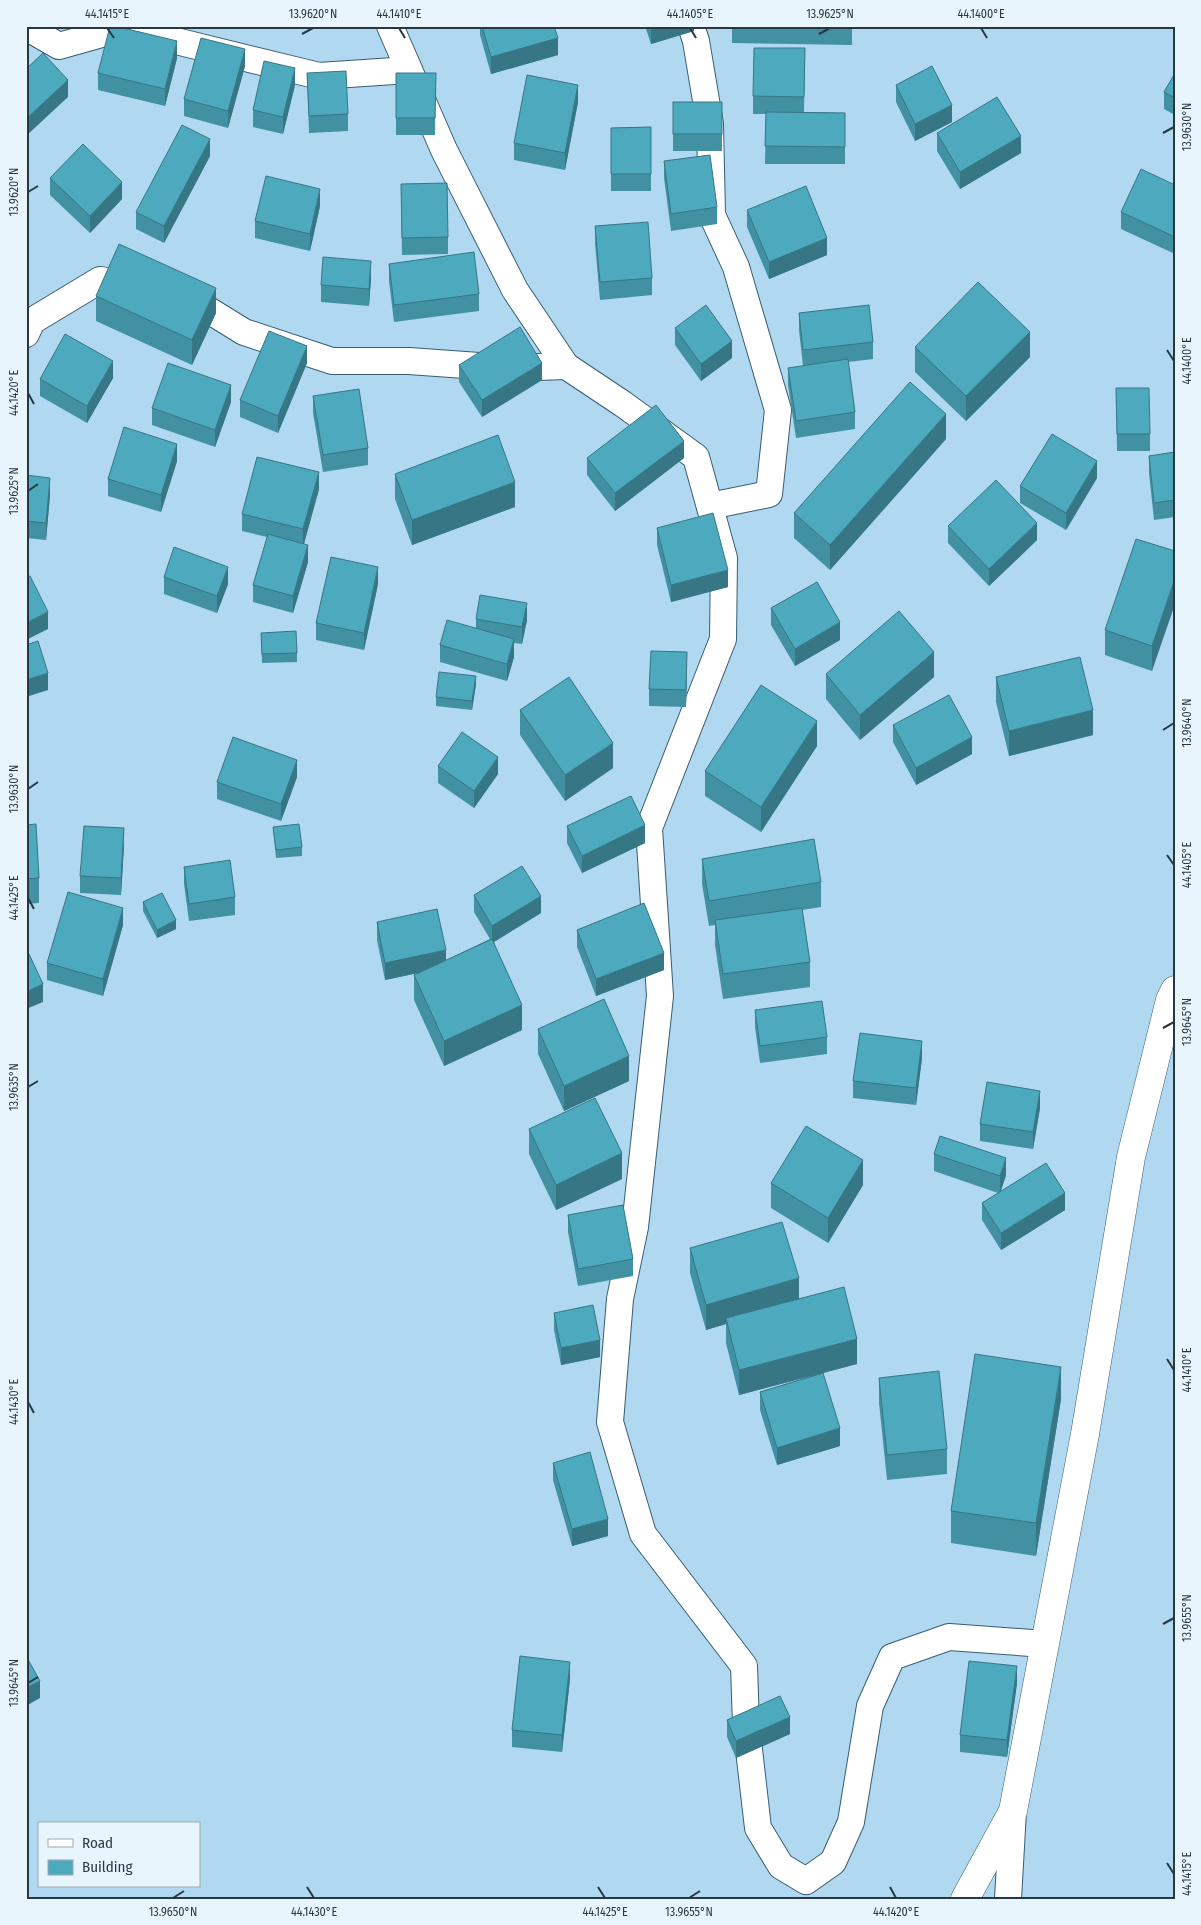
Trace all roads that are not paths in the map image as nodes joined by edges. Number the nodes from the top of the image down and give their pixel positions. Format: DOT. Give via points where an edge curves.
graph roads {
  1 [pos="390,26"];
  2 [pos="691,26"];
  3 [pos="26,27"];
  4 [pos="409,70"];
  5 [pos="26,334"];
  6 [pos="566,366"];
  7 [pos="710,506"];
  8 [pos="1175,990"];
  9 [pos="1045,1644"];
  10 [pos="1013,1811"];
  11 [pos="965,1899"];
  12 [pos="1008,1899"];
  1 -- 4 [label="street"];
  2 -- 7 [label="street" via="710,124 712,215 736,267 778,410 769,494"];
  3 -- 4 [label="street" via="59,46 123,28 319,76"];
  4 -- 6 [label="street" via="444,150 515,290"];
  5 -- 6 [label="street" via="32,321 100,280 176,290 244,332 332,360 409,361 507,368"];
  6 -- 7 [label="street" via="696,458"];
  7 -- 9 [label="street" via="724,558 723,639 649,828 660,996 635,1227 620,1299 610,1422 643,1534 744,1666 746,1724 758,1828 781,1866 806,1881 832,1862 851,1822 870,1706 892,1657 949,1637"];
  8 -- 9 [label="street" via="1131,1156 1085,1434"];
  9 -- 10 [label="street"];
  10 -- 11 [label="street"];
  10 -- 12 [label="street"];
}
